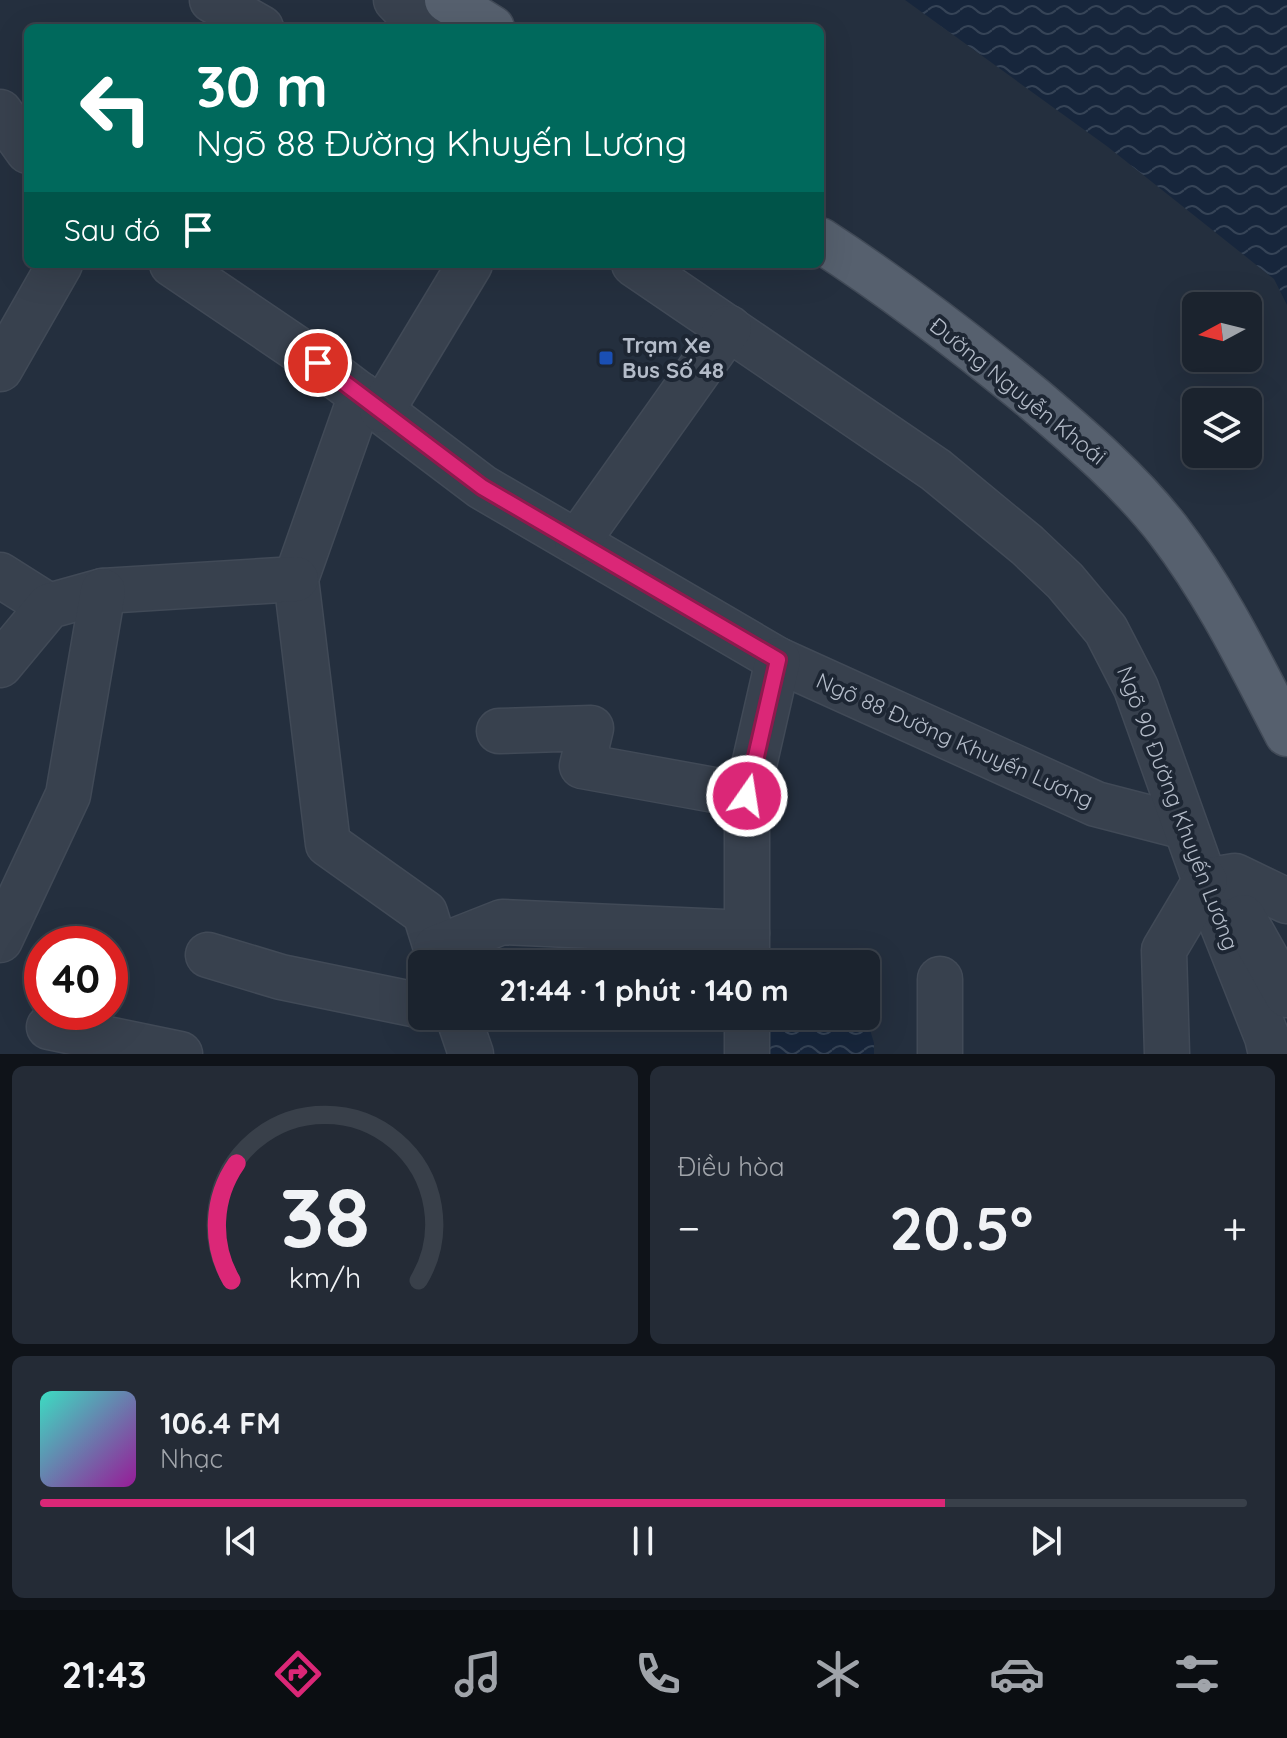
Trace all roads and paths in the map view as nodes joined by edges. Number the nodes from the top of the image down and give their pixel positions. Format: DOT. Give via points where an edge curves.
graph roads {
  1 [pos="212,0"];
  2 [pos="396,0"];
  3 [pos="447,0"];
  4 [pos="254,24"];
  5 [pos="419,24"];
  6 [pos="486,24"];
  7 [pos="0,112"];
  8 [pos="24,145"];
  9 [pos="824,243"];
  10 [pos="58,268"];
  11 [pos="178,268"];
  12 [pos="467,268"];
  13 [pos="640,268"];
  14 [pos="729,328"];
  15 [pos="0,369"];
  16 [pos="371,403"];
  17 [pos="577,542"];
  18 [pos="0,575"];
  19 [pos="296,579"];
  20 [pos="103,591"];
  21 [pos="49,606"];
  22 [pos="778,660"];
  23 [pos="0,665"];
  24 [pos="499,731"];
  25 [pos="1287,734"];
  26 [pos="747,796"];
  27 [pos="1185,827"];
  28 [pos="1205,881"];
  29 [pos="1287,901"];
  30 [pos="0,940"];
  31 [pos="747,949"];
  32 [pos="437,950"];
  33 [pos="450,950"];
  34 [pos="208,955"];
  35 [pos="940,979"];
  36 [pos="1287,995"];
  37 [pos="408,1003"];
  38 [pos="64,1030"];
  39 [pos="463,1030"];
  40 [pos="747,1030"];
  41 [pos="180,1054"];
  42 [pos="471,1054"];
  43 [pos="747,1054"];
  44 [pos="940,1054"];
  45 [pos="1167,1054"];
  46 [pos="1271,1054"];
  1 -- 4 [label="street"];
  2 -- 5 [label="street"];
  3 -- 6 [label="main road"];
  7 -- 8 [label="street"];
  9 -- 25 [label="main road, Đường Nguyễn Khoái" via="994,366 1099,455 1167,528 1218,600"];
  10 -- 15 [label="street"];
  11 -- 16 [label="street, Ngõ 88 Đường Khuyến Lương"];
  12 -- 16 [label="street"];
  13 -- 14 [label="street, Ngõ 90 Đường Khuyến Lương"];
  14 -- 17 [label="street"];
  14 -- 27 [label="street, Ngõ 90 Đường Khuyến Lương" via="936,470 1065,581 1106,630 1136,688"];
  16 -- 17 [label="street, Ngõ 88 Đường Khuyến Lương" via="482,487"];
  16 -- 19 [label="street"];
  17 -- 22 [label="street, Ngõ 88 Đường Khuyến Lương"];
  18 -- 21 [label="street"];
  19 -- 20 [label="street"];
  19 -- 32 [label="street" via="328,844 425,913"];
  20 -- 21 [label="street"];
  20 -- 30 [label="street" via="68,795"];
  21 -- 23 [label="street"];
  22 -- 26 [label="street"];
  22 -- 27 [label="street, Ngõ 88 Đường Khuyến Lương" via="1096,804"];
  24 -- 26 [label="street" via="591,728 582,766"];
  26 -- 31 [label="street"];
  27 -- 28 [label="street, Ngõ 90 Đường Khuyến Lương"];
  28 -- 29 [label="street" via="1235,876"];
  28 -- 36 [label="street" via="1234,900"];
  28 -- 45 [label="street" via="1164,950"];
  28 -- 46 [label="street, Ngõ 90 Đường Khuyến Lương"];
  31 -- 33 [label="street" via="502,922"];
  34 -- 37 [label="street" via="281,977"];
  35 -- 44 [label="street"];
  38 -- 41 [label="street"];
  39 -- 42 [label="street"];
  40 -- 43 [label="street"];
}
